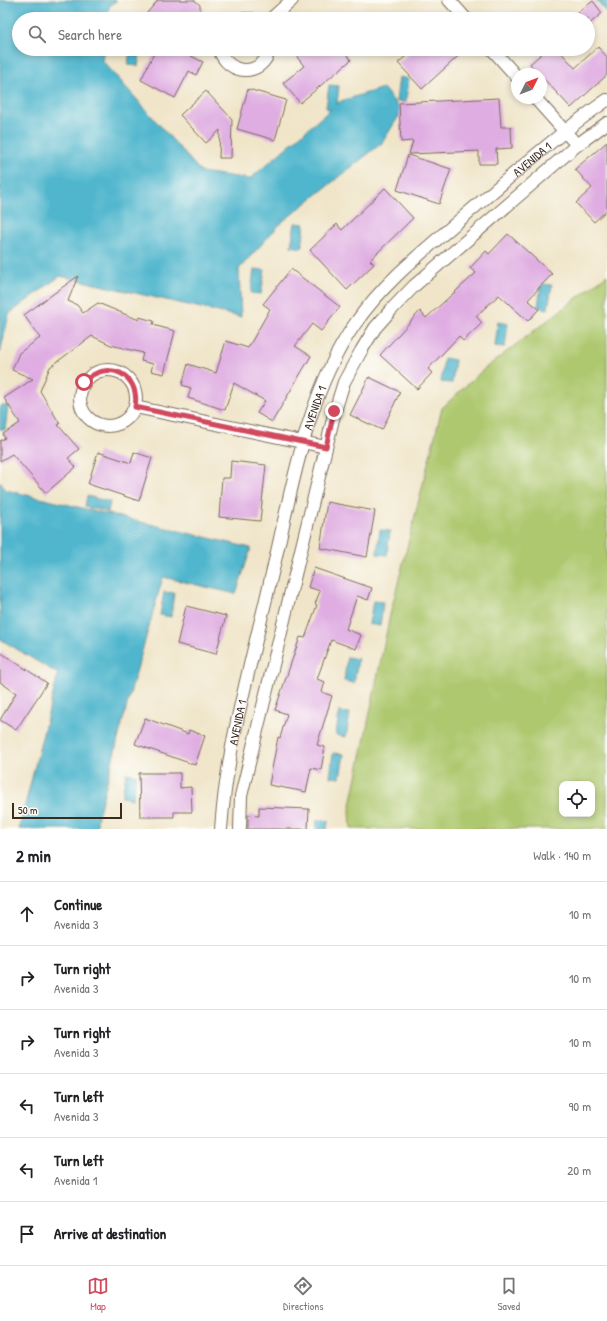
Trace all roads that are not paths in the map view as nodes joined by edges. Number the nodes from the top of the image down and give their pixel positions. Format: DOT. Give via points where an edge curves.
graph roads {
  1 [pos="292,0"];
  2 [pos="449,0"];
  3 [pos="279,12"];
  4 [pos="460,12"];
  5 [pos="222,56"];
  6 [pos="267,56"];
  7 [pos="498,56"];
  8 [pos="511,70"];
  9 [pos="607,100"];
  10 [pos="540,104"];
  11 [pos="607,123"];
  12 [pos="564,131"];
  13 [pos="577,146"];
  14 [pos="135,407"];
  15 [pos="304,441"];
  16 [pos="326,447"];
  17 [pos="269,587"];
  18 [pos="290,593"];
  19 [pos="222,829"];
  20 [pos="240,829"];
  1 -- 3 [label="street"];
  2 -- 4 [label="street"];
  5 -- 6 [label="street" via="225,62 246,70 259,66"];
  7 -- 8 [label="street"];
  9 -- 12 [label="street, AVENIDA 1"];
  10 -- 12 [label="street"];
  11 -- 13 [label="street, AVENIDA 1"];
  12 -- 13 [label="street"];
  12 -- 15 [label="street, AVENIDA 1" via="375,297 354,325 323,381"];
  13 -- 16 [label="street, AVENIDA 1" via="414,286 375,328 344,382"];
  14 -- 14 [label="street" via="136,399 132,384 116,372 97,372 84,382 81,389 80,405 84,413 89,419 103,426 119,424"];
  14 -- 15 [label="street"];
  15 -- 16 [label="street"];
  15 -- 17 [label="street, AVENIDA 1"];
  16 -- 18 [label="street, AVENIDA 1"];
  17 -- 18 [label="street"];
  17 -- 19 [label="street, AVENIDA 1" via="238,716 224,795"];
  18 -- 20 [label="street, AVENIDA 1" via="241,796"];
}
